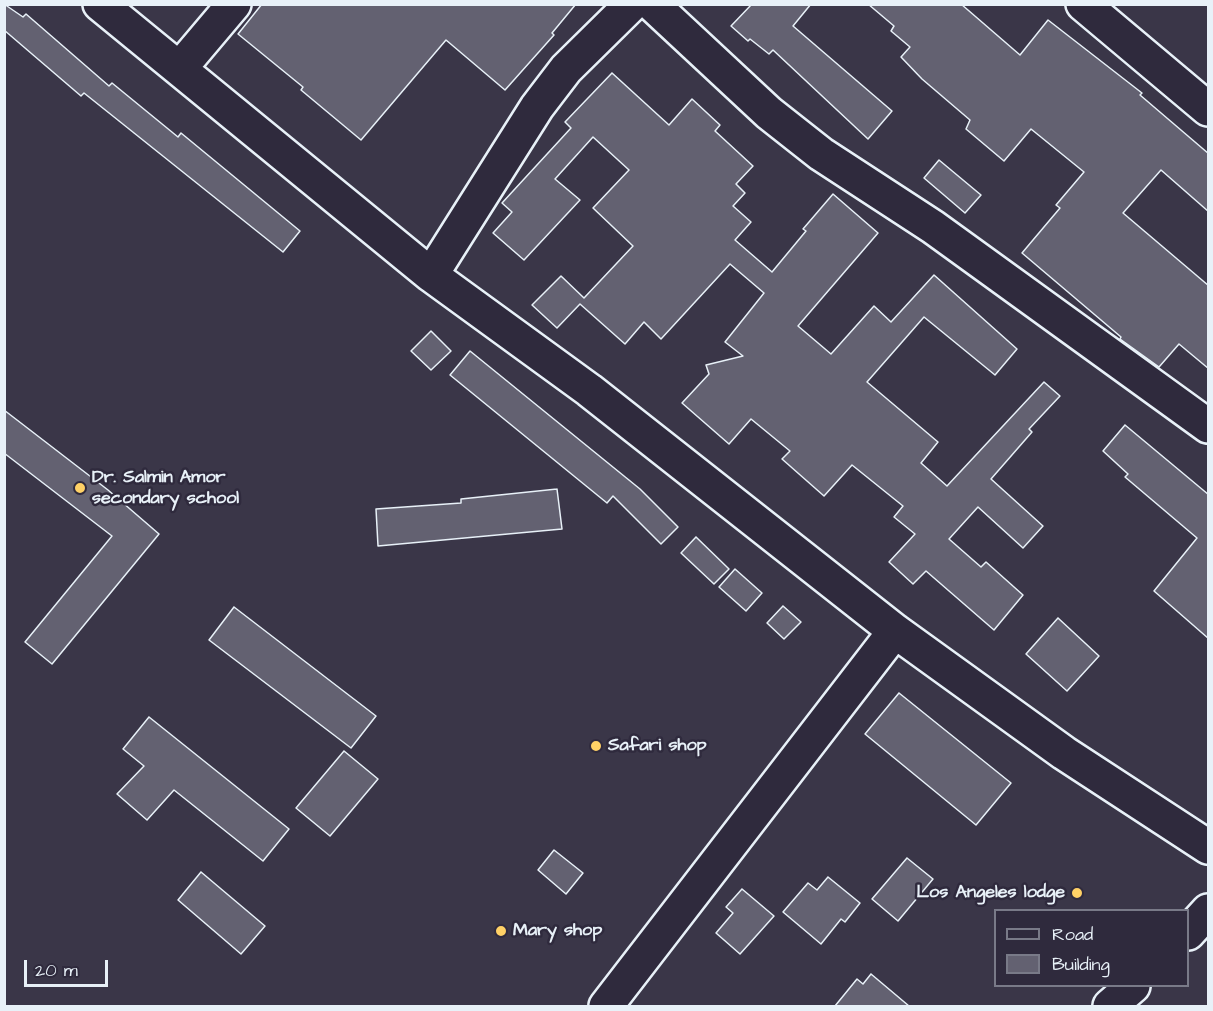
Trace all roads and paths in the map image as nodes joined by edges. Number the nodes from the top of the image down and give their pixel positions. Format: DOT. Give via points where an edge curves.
graph roads {
  1 [pos="100,4"];
  2 [pos="234,4"];
  3 [pos="632,4"];
  4 [pos="652,4"];
  5 [pos="1084,5"];
  6 [pos="180,68"];
  7 [pos="1209,109"];
  8 [pos="431,275"];
  9 [pos="1209,426"];
  10 [pos="895,631"];
  11 [pos="1209,847"];
  12 [pos="1209,911"];
  13 [pos="1189,932"];
  14 [pos="1132,987"];
  15 [pos="606,1006"];
  16 [pos="1110,1006"];
  1 -- 6 [label="street"];
  2 -- 6 [label="street"];
  3 -- 8 [label="street" via="566,69 537,107"];
  4 -- 9 [label="street" via="769,113 821,154 933,227"];
  5 -- 7 [label="street"];
  6 -- 8 [label="street"];
  8 -- 10 [label="street" via="589,390"];
  10 -- 11 [label="street" via="1064,753"];
  10 -- 15 [label="street"];
  12 -- 13 [label="street"];
  14 -- 16 [label="street"];
}
